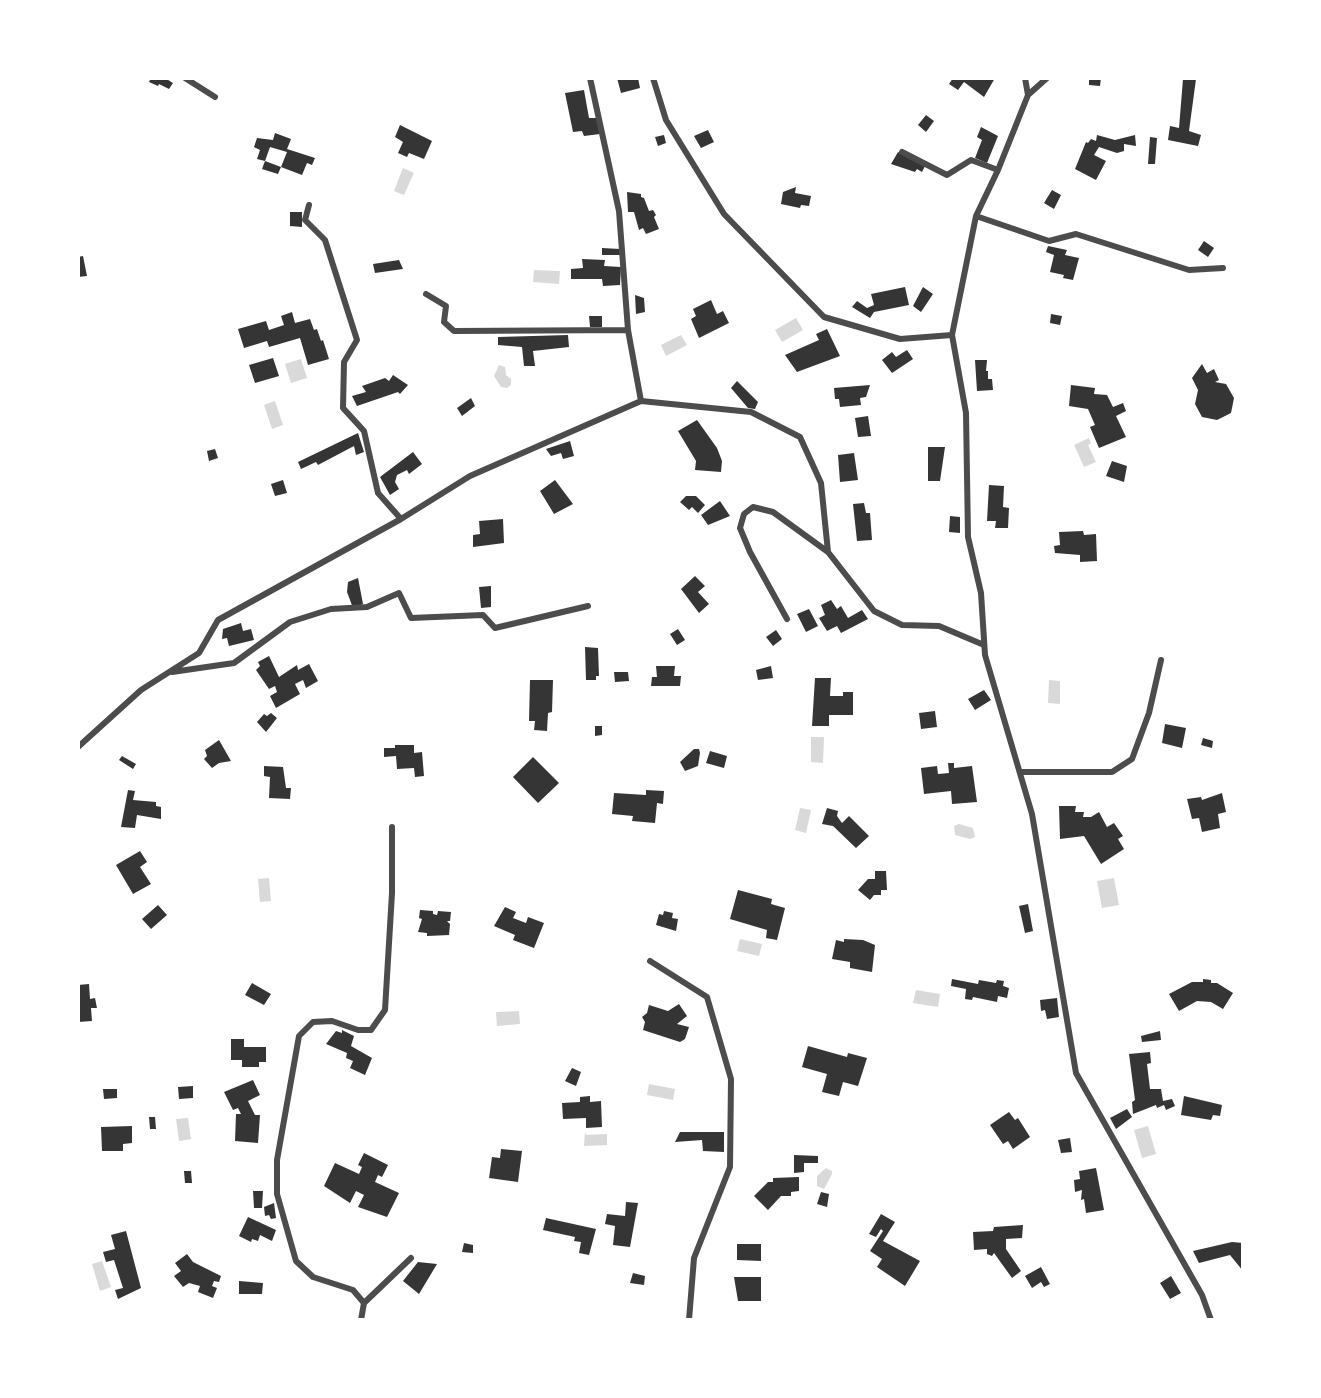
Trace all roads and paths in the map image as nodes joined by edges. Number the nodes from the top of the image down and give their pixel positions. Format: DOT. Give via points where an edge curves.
graph roads {
  1 [pos="184,78"];
  2 [pos="590,78"];
  3 [pos="653,78"];
  4 [pos="1024,78"];
  5 [pos="1047,78"];
  6 [pos="1028,95"];
  7 [pos="214,97"];
  8 [pos="902,152"];
  9 [pos="998,170"];
  10 [pos="309,205"];
  11 [pos="976,216"];
  12 [pos="1223,268"];
  13 [pos="426,294"];
  14 [pos="628,330"];
  15 [pos="952,335"];
  16 [pos="641,401"];
  17 [pos="401,519"];
  18 [pos="828,552"];
  19 [pos="588,606"];
  20 [pos="788,619"];
  21 [pos="984,645"];
  22 [pos="1161,660"];
  23 [pos="169,672"];
  24 [pos="78,747"];
  25 [pos="1020,772"];
  26 [pos="392,827"];
  27 [pos="650,961"];
  28 [pos="411,1258"];
  29 [pos="364,1303"];
  30 [pos="361,1320"];
  31 [pos="689,1320"];
  32 [pos="1211,1320"];
  1 -- 7 [label="street"];
  2 -- 14 [label="street" via="619,211"];
  3 -- 15 [label="street" via="666,120 724,214 824,317 900,339"];
  4 -- 6 [label="street"];
  5 -- 6 [label="street"];
  6 -- 9 [label="street"];
  8 -- 9 [label="street" via="947,175 971,160"];
  9 -- 11 [label="street"];
  10 -- 17 [label="street" via="305,220 325,240 357,340 344,362 343,408 364,431 378,493"];
  11 -- 12 [label="street" via="1049,241 1076,234 1189,270"];
  11 -- 15 [label="street"];
  13 -- 14 [label="street" via="447,306 444,322 454,331"];
  14 -- 16 [label="street"];
  15 -- 21 [label="street" via="966,413 968,537 981,593"];
  16 -- 17 [label="street" via="470,476"];
  16 -- 18 [label="street" via="751,412 800,437 821,483"];
  17 -- 23 [label="street" via="218,620 199,653"];
  18 -- 20 [label="street" via="773,512 753,507 744,514 740,528 750,552"];
  18 -- 21 [label="street" via="874,611 902,625 939,626"];
  19 -- 23 [label="street" via="495,627 483,615 411,618 399,593 367,607 331,609 290,622 234,663"];
  21 -- 25 [label="street"];
  22 -- 25 [label="street" via="1149,713 1132,759 1112,772"];
  23 -- 24 [label="street" via="141,690"];
  25 -- 32 [label="street" via="1032,813 1076,1073 1202,1295"];
  26 -- 29 [label="street" via="385,1010 371,1030 332,1021 313,1022 299,1036 277,1160 277,1194 296,1261 313,1277 353,1290"];
  27 -- 31 [label="street" via="707,998 731,1079 730,1167 694,1258"];
  28 -- 29 [label="street"];
  29 -- 30 [label="street"];
}
